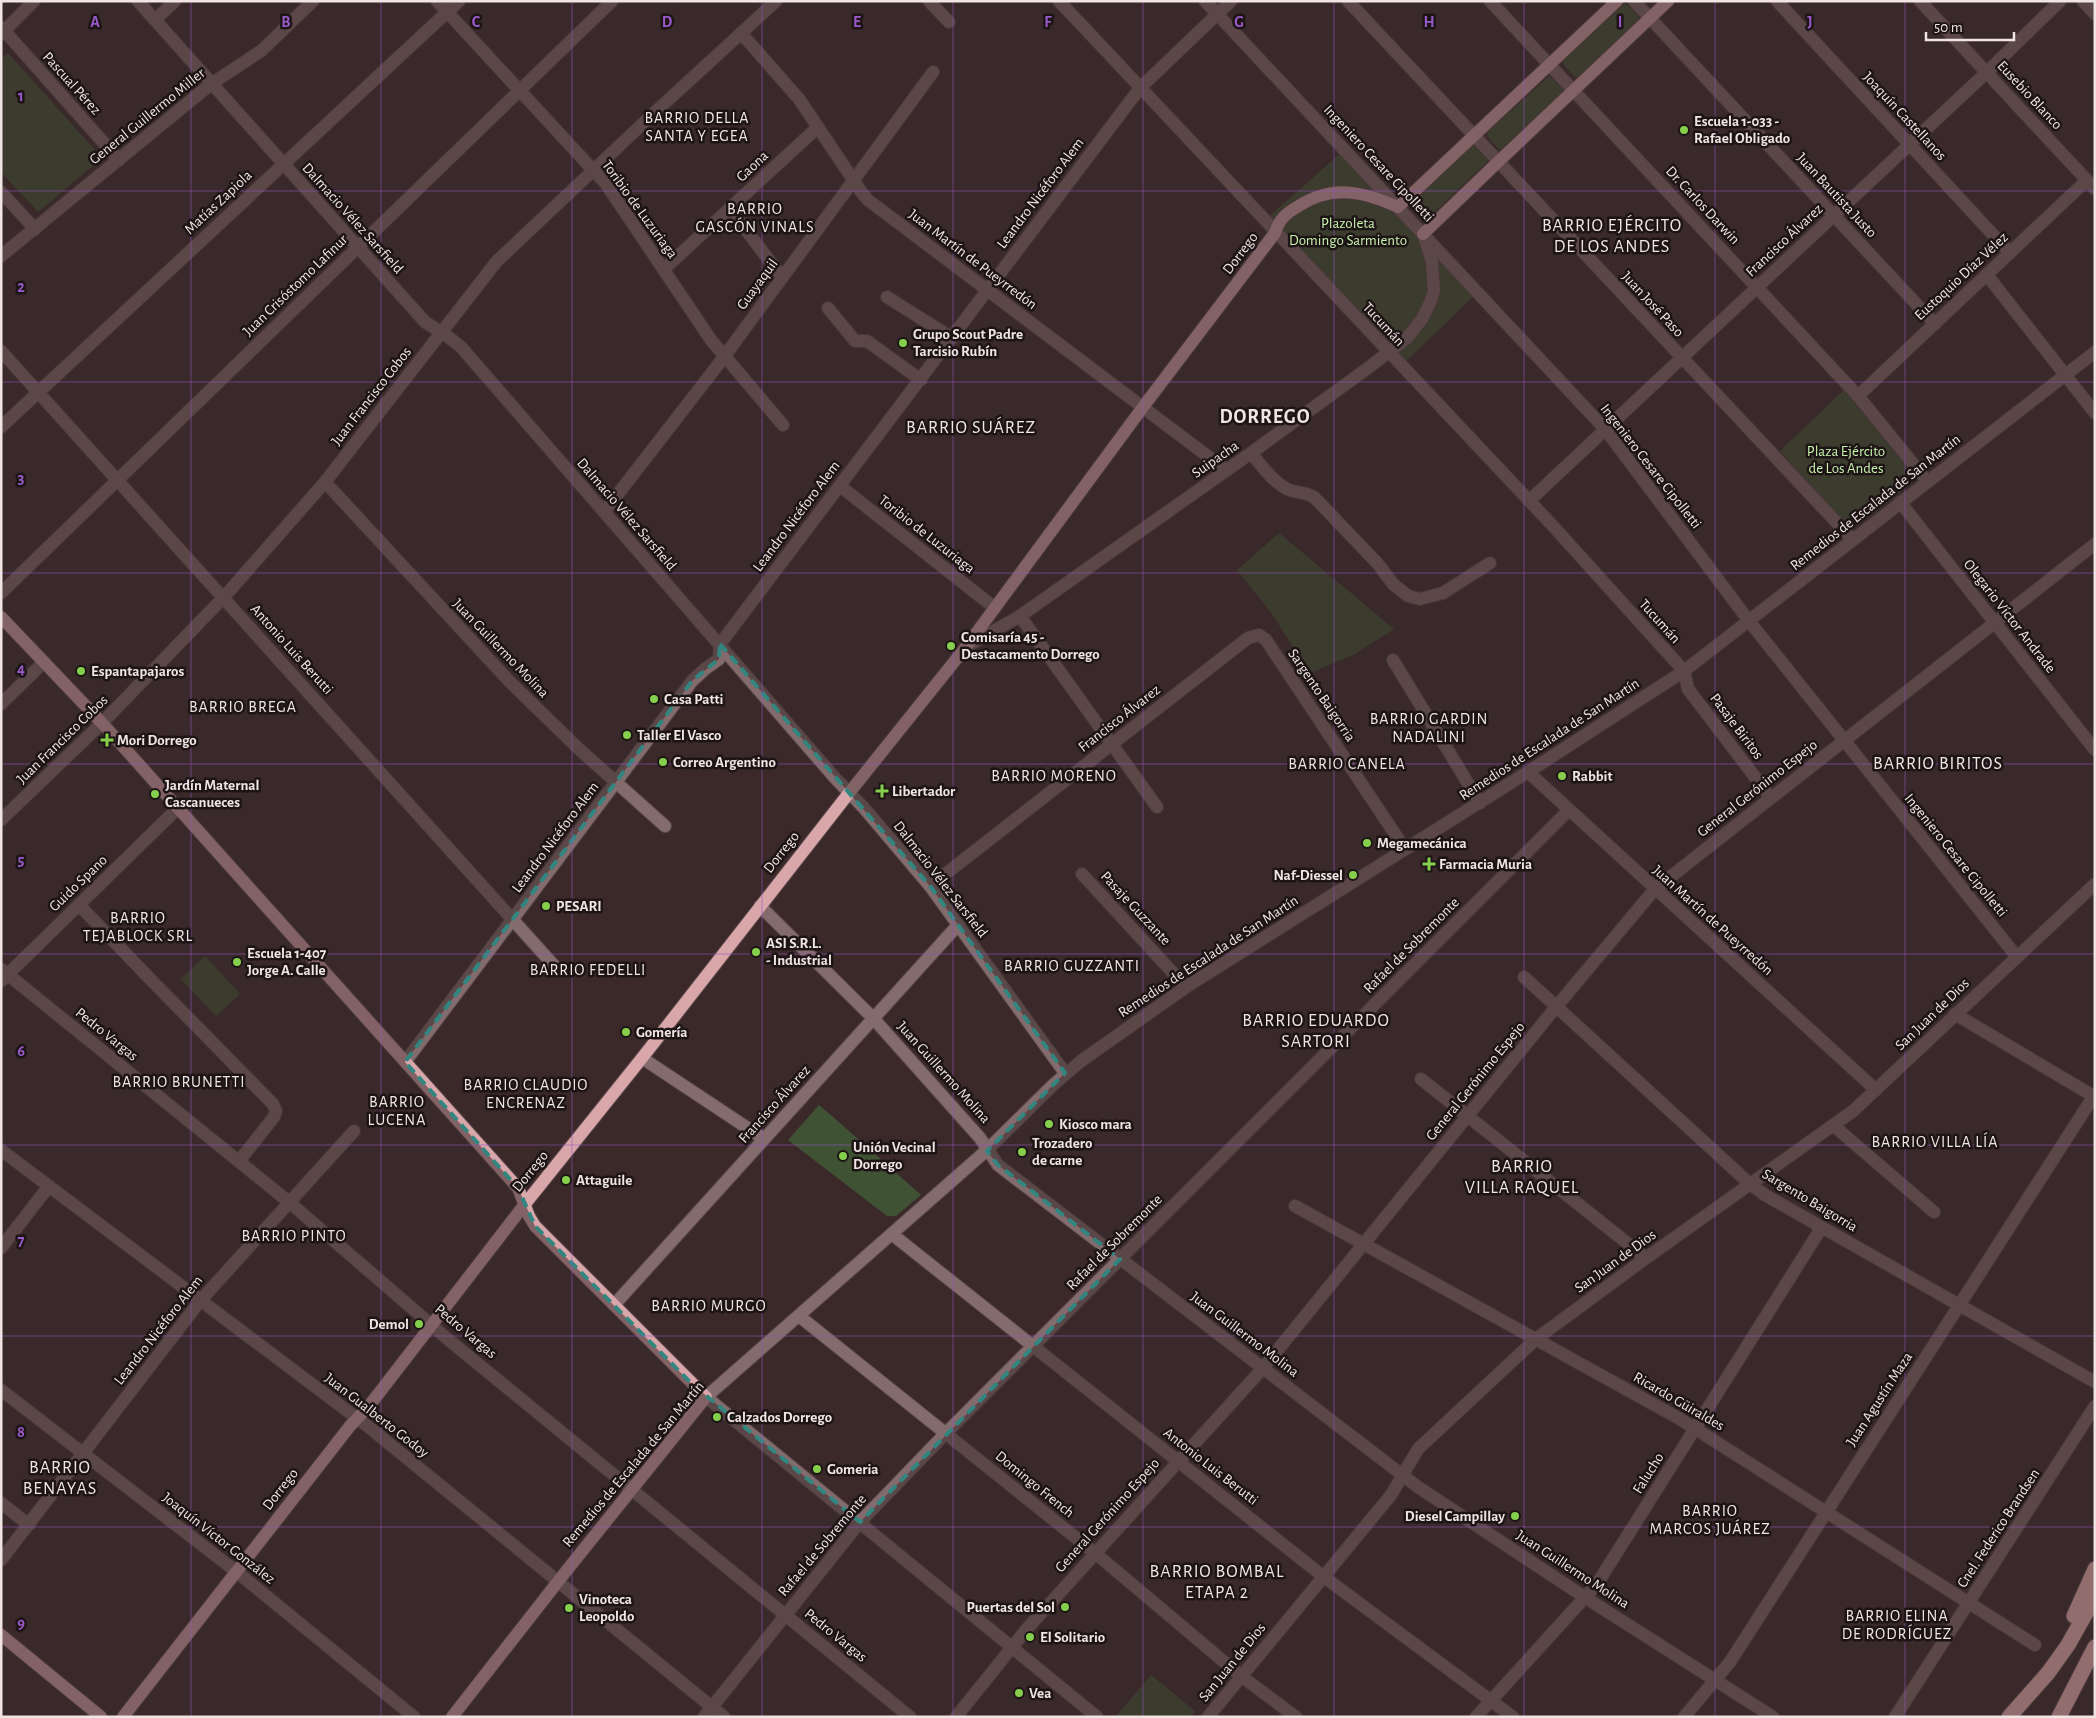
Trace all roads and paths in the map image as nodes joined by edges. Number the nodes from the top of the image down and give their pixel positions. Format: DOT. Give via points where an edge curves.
graph roads {
  1 [pos="34,1"];
  2 [pos="138,1"];
  3 [pos="175,1"];
  4 [pos="313,1"];
  5 [pos="437,1"];
  6 [pos="459,1"];
  7 [pos="612,1"];
  8 [pos="776,1"];
  9 [pos="930,1"];
  10 [pos="1059,1"];
  11 [pos="1205,1"];
  12 [pos="1231,1"];
  13 [pos="1348,1"];
  14 [pos="1490,1"];
  15 [pos="1616,1"];
  16 [pos="1634,1"];
  17 [pos="1668,1"];
  18 [pos="1777,1"];
  19 [pos="1920,1"];
  20 [pos="2060,1"];
  21 [pos="2083,1"];
  22 [pos="447,13"];
  23 [pos="1217,14"];
  24 [pos="2095,14"];
  25 [pos="1650,18"];
  26 [pos="155,20"];
  27 [pos="949,22"];
  28 [pos="2,31"];
  29 [pos="741,33"];
  30 [pos="1548,64"];
  31 [pos="933,72"];
  32 [pos="1987,72"];
  33 [pos="211,84"];
  34 [pos="1140,88"];
  35 [pos="520,90"];
  36 [pos="1573,91"];
  37 [pos="818,127"];
  38 [pos="1474,135"];
  39 [pos="1909,145"];
  40 [pos="119,160"];
  41 [pos="1498,161"];
  42 [pos="283,164"];
  43 [pos="594,170"];
  44 [pos="853,180"];
  45 [pos="2091,184"];
  46 [pos="1,192"];
  47 [pos="1398,207"];
  48 [pos="730,209"];
  49 [pos="1834,215"];
  50 [pos="35,229"];
  51 [pos="1276,233"];
  52 [pos="1423,234"];
  53 [pos="358,247"];
  54 [pos="2010,253"];
  55 [pos="1,256"];
  56 [pos="664,269"];
  57 [pos="1987,275"];
  58 [pos="782,277"];
  59 [pos="1757,287"];
  60 [pos="988,290"];
  61 [pos="888,298"];
  62 [pos="828,308"];
  63 [pos="1935,324"];
  64 [pos="441,332"];
  65 [pos="952,338"];
  66 [pos="1,350"];
  67 [pos="1389,352"];
  68 [pos="2095,352"];
  69 [pos="724,357"];
  70 [pos="1681,358"];
  71 [pos="2065,375"];
  72 [pos="921,380"];
  73 [pos="39,392"];
  74 [pos="1858,396"];
  75 [pos="1143,407"];
  76 [pos="2095,413"];
  77 [pos="782,425"];
  78 [pos="1,428"];
  79 [pos="1605,429"];
  80 [pos="1251,453"];
  81 [pos="1226,470"];
  82 [pos="117,478"];
  83 [pos="1927,481"];
  84 [pos="325,482"];
  85 [pos="840,486"];
  86 [pos="1529,501"];
  87 [pos="1900,502"];
  88 [pos="604,512"];
  89 [pos="1853,540"];
  90 [pos="2095,544"];
  91 [pos="1490,563"];
  92 [pos="1,592"];
  93 [pos="224,597"];
  94 [pos="995,608"];
  95 [pos="1020,616"];
  96 [pos="1,617"];
  97 [pos="1994,621"];
  98 [pos="1749,622"];
  99 [pos="1259,635"];
  100 [pos="720,644"];
  101 [pos="966,647"];
  102 [pos="1393,660"];
  103 [pos="44,662"];
  104 [pos="1684,671"];
  105 [pos="1,704"];
  106 [pos="102,723"];
  107 [pos="1844,740"];
  108 [pos="1112,744"];
  109 [pos="2095,750"];
  110 [pos="1528,772"];
  111 [pos="616,783"];
  112 [pos="849,793"];
  113 [pos="1771,798"];
  114 [pos="1480,803"];
  115 [pos="1157,807"];
  116 [pos="178,808"];
  117 [pos="1569,810"];
  118 [pos="1,820"];
  119 [pos="665,826"];
  120 [pos="1405,849"];
  121 [pos="1082,874"];
  122 [pos="2095,884"];
  123 [pos="930,886"];
  124 [pos="1655,889"];
  125 [pos="79,905"];
  126 [pos="760,906"];
  127 [pos="513,919"];
  128 [pos="958,925"];
  129 [pos="2017,957"];
  130 [pos="558,970"];
  131 [pos="3,975"];
  132 [pos="1524,977"];
  133 [pos="1186,987"];
  134 [pos="1556,1006"];
  135 [pos="1955,1014"];
  136 [pos="873,1018"];
  137 [pos="642,1058"];
  138 [pos="405,1062"];
  139 [pos="1065,1073"];
  140 [pos="1421,1079"];
  141 [pos="1876,1090"];
  142 [pos="2094,1096"];
  143 [pos="1467,1116"];
  144 [pos="1834,1126"];
  145 [pos="354,1131"];
  146 [pos="764,1139"];
  147 [pos="1,1150"];
  148 [pos="987,1150"];
  149 [pos="239,1161"];
  150 [pos="1750,1184"];
  151 [pos="49,1186"];
  152 [pos="289,1202"];
  153 [pos="524,1204"];
  154 [pos="1295,1206"];
  155 [pos="1934,1212"];
  156 [pos="1822,1227"];
  157 [pos="893,1235"];
  158 [pos="1364,1242"];
  159 [pos="1,1248"];
  160 [pos="1646,1258"];
  161 [pos="1120,1259"];
  162 [pos="200,1301"];
  163 [pos="614,1305"];
  164 [pos="1960,1305"];
  165 [pos="799,1316"];
  166 [pos="431,1324"];
  167 [pos="1536,1339"];
  168 [pos="1032,1347"];
  169 [pos="1263,1368"];
  170 [pos="2095,1382"];
  171 [pos="1,1390"];
  172 [pos="706,1397"];
  173 [pos="2095,1406"];
  174 [pos="357,1418"];
  175 [pos="1695,1428"];
  176 [pos="946,1434"];
  177 [pos="84,1453"];
  178 [pos="1179,1461"];
  179 [pos="1403,1475"];
  180 [pos="632,1488"];
  181 [pos="1,1503"];
  182 [pos="1827,1512"];
  183 [pos="860,1522"];
  184 [pos="29,1524"];
  185 [pos="1095,1553"];
  186 [pos="1,1560"];
  187 [pos="2095,1569"];
  188 [pos="237,1572"];
  189 [pos="1324,1576"];
  190 [pos="558,1581"];
  191 [pos="2095,1596"];
  192 [pos="1586,1598"];
  193 [pos="1969,1603"];
  194 [pos="785,1614"];
  195 [pos="1,1634"];
  196 [pos="2035,1645"];
  197 [pos="2095,1646"];
  198 [pos="1012,1647"];
  199 [pos="2048,1673"];
  200 [pos="1241,1676"];
  201 [pos="1716,1680"];
  202 [pos="1491,1701"];
  203 [pos="708,1712"];
  204 [pos="101,1717"];
  205 [pos="124,1717"];
  206 [pos="414,1717"];
  207 [pos="452,1717"];
  208 [pos="724,1717"];
  209 [pos="910,1717"];
  210 [pos="956,1717"];
  211 [pos="1097,1717"];
  212 [pos="1208,1717"];
  213 [pos="1296,1717"];
  214 [pos="1476,1717"];
  215 [pos="1513,1717"];
  216 [pos="1684,1717"];
  217 [pos="1773,1717"];
  218 [pos="1895,1717"];
  219 [pos="2009,1717"];
  220 [pos="2059,1717"];
  1 -- 28 [label="street"];
  2 -- 26 [label="street, Dalmacio Vélez Sarsfield"];
  3 -- 26 [label="street"];
  4 -- 33 [label="street, General Guillermo Miller" via="261,51"];
  5 -- 22 [label="street, Toribio de Luzuriaga"];
  6 -- 22 [label="street, Matías Zapiola"];
  7 -- 35 [label="street, Juan Crisóstomo Lafinur"];
  8 -- 29 [label="street, Juan Francisco Cobos"];
  9 -- 27 [label="street"];
  10 -- 34 [label="street, Tucumán"];
  11 -- 23 [label="street, Ingeniero Cesare Cipolletti"];
  12 -- 23 [label="street, Leandro Nicéforo Alem"];
  13 -- 38 [label="street, Juan José Paso"];
  14 -- 30 [label="street, Dr. Carlos Darwin"];
  15 -- 30 [label="main road"];
  16 -- 25 [label="street, Juan Bautista Justo"];
  17 -- 25 [label="main road"];
  18 -- 39 [label="street, Joaquín Castellanos"];
  19 -- 32 [label="street, Eusebio Blanco"];
  20 -- 32 [label="street, Francisco Álvarez"];
  21 -- 24 [label="street"];
  22 -- 35 [label="street, Toribio de Luzuriaga"];
  22 -- 42 [label="street, Matías Zapiola"];
  23 -- 34 [label="street, Leandro Nicéforo Alem"];
  23 -- 47 [label="street, Ingeniero Cesare Cipolletti"];
  25 -- 36 [label="main road"];
  25 -- 49 [label="street, Juan Bautista Justo"];
  26 -- 33 [label="street, Dalmacio Vélez Sarsfield"];
  28 -- 40 [label="street, Pascual Pérez"];
  29 -- 37 [label="street, Juan Martín de Pueyrredón" via="799,99"];
  29 -- 43 [label="street, Juan Francisco Cobos"];
  30 -- 36 [label="street, Dr. Carlos Darwin"];
  30 -- 38 [label="main road"];
  31 -- 44 [label="street, Guayaquil"];
  32 -- 39 [label="street, Francisco Álvarez"];
  32 -- 45 [label="street, Eusebio Blanco"];
  33 -- 40 [label="street, General Guillermo Miller"];
  33 -- 42 [label="street, Dalmacio Vélez Sarsfield"];
  34 -- 51 [label="street, Tucumán"];
  34 -- 60 [label="street, Leandro Nicéforo Alem"];
  35 -- 43 [label="street, Toribio de Luzuriaga"];
  35 -- 53 [label="street, Juan Crisóstomo Lafinur"];
  36 -- 41 [label="main road"];
  36 -- 59 [label="street, Dr. Carlos Darwin"];
  37 -- 44 [label="street, Juan Martín de Pueyrredón"];
  37 -- 48 [label="street, Gaona"];
  38 -- 41 [label="street, Juan José Paso"];
  38 -- 47 [label="main road"];
  39 -- 49 [label="street, Francisco Álvarez"];
  39 -- 54 [label="street, Joaquín Castellanos"];
  40 -- 50 [label="street, General Guillermo Miller"];
  41 -- 52 [label="main road"];
  41 -- 70 [label="street, Juan José Paso"];
  42 -- 53 [label="street, Dalmacio Vélez Sarsfield"];
  42 -- 73 [label="street, Matías Zapiola"];
  43 -- 56 [label="street, Toribio de Luzuriaga" via="617,198"];
  43 -- 64 [label="street, Juan Francisco Cobos" via="497,261"];
  44 -- 58 [label="street, Guayaquil"];
  44 -- 60 [label="street, Juan Martín de Pueyrredón" via="875,205"];
  45 -- 54 [label="street, Eustoquio Díaz Vélez"];
  46 -- 50 [label="street"];
  47 -- 51 [label="main road, Dorrego" via="1358,193 1327,193 1290,211 1279,220"];
  47 -- 52 [label="street, Ingeniero Cesare Cipolletti"];
  48 -- 56 [label="street, Gaona"];
  48 -- 58 [label="street"];
  49 -- 59 [label="street, Francisco Álvarez"];
  49 -- 63 [label="street, Juan Bautista Justo"];
  50 -- 55 [label="street, General Guillermo Miller"];
  51 -- 67 [label="street, Tucumán"];
  51 -- 75 [label="main road, Dorrego"];
  52 -- 67 [label="street, Suipacha" via="1432,262 1434,291 1422,319 1407,338"];
  52 -- 79 [label="street, Ingeniero Cesare Cipolletti"];
  53 -- 64 [label="street, Dalmacio Vélez Sarsfield" via="425,322"];
  53 -- 82 [label="street, Juan Crisóstomo Lafinur"];
  54 -- 57 [label="street, Eustoquio Díaz Vélez"];
  56 -- 69 [label="street, Toribio de Luzuriaga"];
  57 -- 63 [label="street, Eustoquio Díaz Vélez"];
  57 -- 71 [label="street"];
  58 -- 69 [label="street, Guayaquil"];
  59 -- 70 [label="street, Francisco Álvarez"];
  59 -- 74 [label="street, Dr. Carlos Darwin"];
  60 -- 65 [label="street, Leandro Nicéforo Alem"];
  60 -- 75 [label="street, Juan Martín de Pueyrredón"];
  61 -- 65 [label="street"];
  62 -- 72 [label="street" via="855,341 868,341"];
  63 -- 74 [label="street, Eustoquio Díaz Vélez"];
  64 -- 84 [label="street, Juan Francisco Cobos"];
  64 -- 88 [label="street, Dalmacio Vélez Sarsfield" via="461,347"];
  65 -- 72 [label="street, Leandro Nicéforo Alem"];
  66 -- 73 [label="street, Antonio Luis Berutti"];
  67 -- 80 [label="street, Suipacha"];
  67 -- 86 [label="street, Tucumán"];
  68 -- 71 [label="street, Remedios de Escalada de San Martín"];
  69 -- 77 [label="street, Toribio de Luzuriaga"];
  69 -- 88 [label="street, Guayaquil"];
  70 -- 79 [label="street, Francisco Álvarez"];
  70 -- 89 [label="street, Juan José Paso"];
  71 -- 76 [label="street"];
  71 -- 83 [label="street, Remedios de Escalada de San Martín"];
  72 -- 85 [label="street, Leandro Nicéforo Alem"];
  73 -- 78 [label="street, Matías Zapiola"];
  73 -- 82 [label="street, Antonio Luis Berutti"];
  74 -- 83 [label="street, Dr. Carlos Darwin"];
  75 -- 81 [label="street, Juan Martín de Pueyrredón"];
  75 -- 94 [label="main road, Dorrego"];
  79 -- 86 [label="street, Francisco Álvarez"];
  79 -- 98 [label="street, Ingeniero Cesare Cipolletti"];
  80 -- 81 [label="street, Suipacha"];
  80 -- 91 [label="street" via="1275,481 1289,490 1314,497 1393,584 1408,596 1420,599 1443,593"];
  81 -- 95 [label="street, Suipacha"];
  82 -- 92 [label="street, Juan Crisóstomo Lafinur"];
  82 -- 93 [label="street, Antonio Luis Berutti"];
  83 -- 87 [label="street, Remedios de Escalada de San Martín"];
  84 -- 93 [label="street, Juan Francisco Cobos"];
  84 -- 111 [label="street, Juan Guillermo Molina" via="509,681"];
  85 -- 94 [label="street, Toribio de Luzuriaga"];
  85 -- 100 [label="street, Leandro Nicéforo Alem"];
  86 -- 104 [label="street, Tucumán"];
  87 -- 89 [label="street, Remedios de Escalada de San Martín"];
  87 -- 97 [label="street, Olegario Víctor Andrade"];
  88 -- 100 [label="street, Dalmacio Vélez Sarsfield"];
  89 -- 98 [label="street, Remedios de Escalada de San Martín"];
  90 -- 97 [label="street, General Gerónimo Espejo"];
  93 -- 106 [label="street, Juan Francisco Cobos"];
  93 -- 127 [label="street, Antonio Luis Berutti"];
  94 -- 101 [label="main road, Dorrego"];
  95 -- 101 [label="street, Dorrego"];
  95 -- 108 [label="street"];
  96 -- 103 [label="main road"];
  97 -- 107 [label="street, General Gerónimo Espejo"];
  97 -- 109 [label="street, Olegario Víctor Andrade"];
  98 -- 104 [label="street, Remedios de Escalada de San Martín"];
  98 -- 107 [label="street, Ingeniero Cesare Cipolletti"];
  99 -- 108 [label="street, Francisco Álvarez" via="1248,638"];
  99 -- 120 [label="street, Sargento Baigorria" via="1266,640"];
  100 -- 111 [label="street, Leandro Nicéforo Alem" via="719,659 692,681"];
  100 -- 112 [label="street, Dalmacio Vélez Sarsfield"];
  101 -- 112 [label="main road, Dorrego"];
  102 -- 114 [label="street"];
  103 -- 105 [label="street"];
  103 -- 106 [label="main road"];
  104 -- 110 [label="street, Remedios de Escalada de San Martín"];
  104 -- 113 [label="street, Pasaje Biritos" via="1688,689"];
  106 -- 116 [label="main road"];
  106 -- 118 [label="street, Juan Francisco Cobos"];
  107 -- 113 [label="street, General Gerónimo Espejo"];
  107 -- 129 [label="street, Ingeniero Cesare Cipolletti"];
  108 -- 115 [label="street"];
  108 -- 123 [label="street, Francisco Álvarez"];
  110 -- 114 [label="street, Remedios de Escalada de San Martín"];
  110 -- 117 [label="street, Juan Martín de Pueyrredón"];
  111 -- 119 [label="street, Juan Guillermo Molina"];
  111 -- 127 [label="street, Leandro Nicéforo Alem"];
  112 -- 123 [label="street, Dalmacio Vélez Sarsfield"];
  112 -- 126 [label="main road, Dorrego"];
  113 -- 124 [label="street, General Gerónimo Espejo"];
  114 -- 120 [label="street, Remedios de Escalada de San Martín"];
  116 -- 125 [label="street, Guido Spano"];
  116 -- 138 [label="main road"];
  117 -- 124 [label="street, Juan Martín de Pueyrredón"];
  117 -- 161 [label="street, Rafael de Sobremonte"];
  120 -- 133 [label="street, Remedios de Escalada de San Martín"];
  121 -- 133 [label="street, Pasaje Guzzante"];
  122 -- 129 [label="street, San Juan de Dios"];
  123 -- 128 [label="street, Dalmacio Vélez Sarsfield"];
  124 -- 134 [label="street, General Gerónimo Espejo"];
  124 -- 141 [label="street, Juan Martín de Pueyrredón"];
  125 -- 131 [label="street, Guido Spano"];
  125 -- 149 [label="street" via="274,1104 274,1117"];
  126 -- 136 [label="street, Juan Guillermo Molina"];
  126 -- 137 [label="main road, Dorrego"];
  127 -- 130 [label="street, Antonio Luis Berutti"];
  127 -- 138 [label="street, Leandro Nicéforo Alem"];
  128 -- 136 [label="street, Francisco Álvarez"];
  128 -- 139 [label="street, Dalmacio Vélez Sarsfield"];
  129 -- 135 [label="street, San Juan de Dios"];
  131 -- 149 [label="street, Pedro Vargas"];
  132 -- 134 [label="street, Sargento Baigorria"];
  133 -- 139 [label="street, Remedios de Escalada de San Martín"];
  134 -- 143 [label="street, General Gerónimo Espejo"];
  134 -- 150 [label="street, Sargento Baigorria"];
  135 -- 141 [label="street, San Juan de Dios"];
  135 -- 142 [label="street"];
  136 -- 146 [label="street, Francisco Álvarez"];
  136 -- 148 [label="street, Juan Guillermo Molina" via="980,1138"];
  137 -- 146 [label="street"];
  137 -- 153 [label="main road, Dorrego"];
  138 -- 153 [label="main road" via="518,1188"];
  139 -- 148 [label="street, Remedios de Escalada de San Martín"];
  140 -- 143 [label="street"];
  141 -- 144 [label="street, San Juan de Dios"];
  142 -- 164 [label="street, Juan Agustín Maza"];
  143 -- 158 [label="street, General Gerónimo Espejo"];
  143 -- 160 [label="street"];
  144 -- 150 [label="street, San Juan de Dios"];
  144 -- 155 [label="street"];
  145 -- 152 [label="street, Leandro Nicéforo Alem"];
  146 -- 163 [label="street, Francisco Álvarez"];
  147 -- 151 [label="street, Juan Gualberto Godoy"];
  148 -- 157 [label="street, Remedios de Escalada de San Martín"];
  148 -- 161 [label="street, Juan Guillermo Molina" via="998,1165"];
  149 -- 152 [label="street, Pedro Vargas"];
  150 -- 156 [label="street, Sargento Baigorria"];
  150 -- 160 [label="street, San Juan de Dios"];
  151 -- 159 [label="street"];
  151 -- 162 [label="street, Juan Gualberto Godoy"];
  152 -- 162 [label="street, Leandro Nicéforo Alem"];
  152 -- 166 [label="street, Pedro Vargas"];
  153 -- 163 [label="main road" via="535,1226"];
  153 -- 166 [label="main road, Dorrego"];
  154 -- 158 [label="street, Ricardo Güiraldes"];
  156 -- 164 [label="street, Sargento Baigorria"];
  156 -- 175 [label="street, Falucho"];
  157 -- 165 [label="street, Remedios de Escalada de San Martín"];
  157 -- 168 [label="street, Antonio Luis Berutti"];
  158 -- 167 [label="street, Ricardo Güiraldes"];
  158 -- 169 [label="street, General Gerónimo Espejo"];
  160 -- 167 [label="street, San Juan de Dios"];
  161 -- 168 [label="street, Rafael de Sobremonte"];
  161 -- 169 [label="street, Juan Guillermo Molina"];
  162 -- 174 [label="street, Juan Gualberto Godoy"];
  162 -- 177 [label="street, Leandro Nicéforo Alem"];
  163 -- 172 [label="main road"];
  164 -- 170 [label="street, Sargento Baigorria"];
  164 -- 182 [label="street, Juan Agustín Maza"];
  165 -- 172 [label="street, Remedios de Escalada de San Martín"];
  165 -- 176 [label="street, Domingo French"];
  166 -- 174 [label="main road, Dorrego"];
  166 -- 180 [label="street, Pedro Vargas"];
  167 -- 175 [label="street, Ricardo Güiraldes"];
  167 -- 179 [label="street, San Juan de Dios" via="1418,1449"];
  168 -- 176 [label="street, Rafael de Sobremonte"];
  168 -- 178 [label="street, Antonio Luis Berutti"];
  169 -- 178 [label="street, General Gerónimo Espejo"];
  169 -- 179 [label="street, Juan Guillermo Molina"];
  171 -- 177 [label="street, Joaquín Víctor González"];
  172 -- 180 [label="main road, Remedios de Escalada de San Martín"];
  172 -- 183 [label="street"];
  173 -- 193 [label="street, Cnel. Federico Brandsen"];
  174 -- 188 [label="main road, Dorrego"];
  174 -- 190 [label="street, Juan Gualberto Godoy"];
  175 -- 182 [label="street, Ricardo Güiraldes"];
  175 -- 192 [label="street, Falucho"];
  176 -- 183 [label="street, Rafael de Sobremonte"];
  176 -- 185 [label="street, Domingo French"];
  177 -- 184 [label="street, Leandro Nicéforo Alem"];
  177 -- 188 [label="street, Joaquín Víctor González"];
  178 -- 185 [label="street, General Gerónimo Espejo"];
  178 -- 189 [label="street, Antonio Luis Berutti"];
  179 -- 189 [label="street, San Juan de Dios" via="1391,1495"];
  179 -- 192 [label="street, Juan Guillermo Molina"];
  180 -- 190 [label="main road, Remedios de Escalada de San Martín"];
  180 -- 194 [label="street, Pedro Vargas"];
  181 -- 184 [label="street"];
  182 -- 193 [label="street, Ricardo Güiraldes"];
  182 -- 201 [label="street, Juan Agustín Maza"];
  183 -- 194 [label="street, Rafael de Sobremonte"];
  183 -- 198 [label="street"];
  184 -- 186 [label="street, Leandro Nicéforo Alem"];
  185 -- 198 [label="street, General Gerónimo Espejo"];
  185 -- 200 [label="street, Domingo French"];
  187 -- 199 [label="highway"];
  188 -- 205 [label="main road, Dorrego"];
  188 -- 206 [label="street, Joaquín Víctor González"];
  189 -- 200 [label="street, San Juan de Dios"];
  189 -- 202 [label="street, Antonio Luis Berutti"];
  190 -- 203 [label="street, Juan Gualberto Godoy"];
  190 -- 207 [label="main road, Remedios de Escalada de San Martín"];
  191 -- 199 [label="highway"];
  192 -- 201 [label="street, Juan Guillermo Molina"];
  192 -- 202 [label="street, Falucho"];
  193 -- 196 [label="street, Ricardo Güiraldes"];
  193 -- 218 [label="street, Cnel. Federico Brandsen"];
  194 -- 203 [label="street, Rafael de Sobremonte"];
  194 -- 209 [label="street, Pedro Vargas"];
  195 -- 204 [label="main road"];
  197 -- 220 [label="highway"];
  198 -- 210 [label="street, General Gerónimo Espejo"];
  198 -- 211 [label="street"];
  199 -- 219 [label="highway"];
  200 -- 212 [label="street, San Juan de Dios"];
  200 -- 213 [label="street, Domingo French"];
  201 -- 216 [label="street, Juan Agustín Maza"];
  201 -- 217 [label="street, Juan Guillermo Molina"];
  202 -- 214 [label="street, Falucho"];
  202 -- 215 [label="street, Antonio Luis Berutti"];
  203 -- 208 [label="street, Juan Gualberto Godoy"];
}
